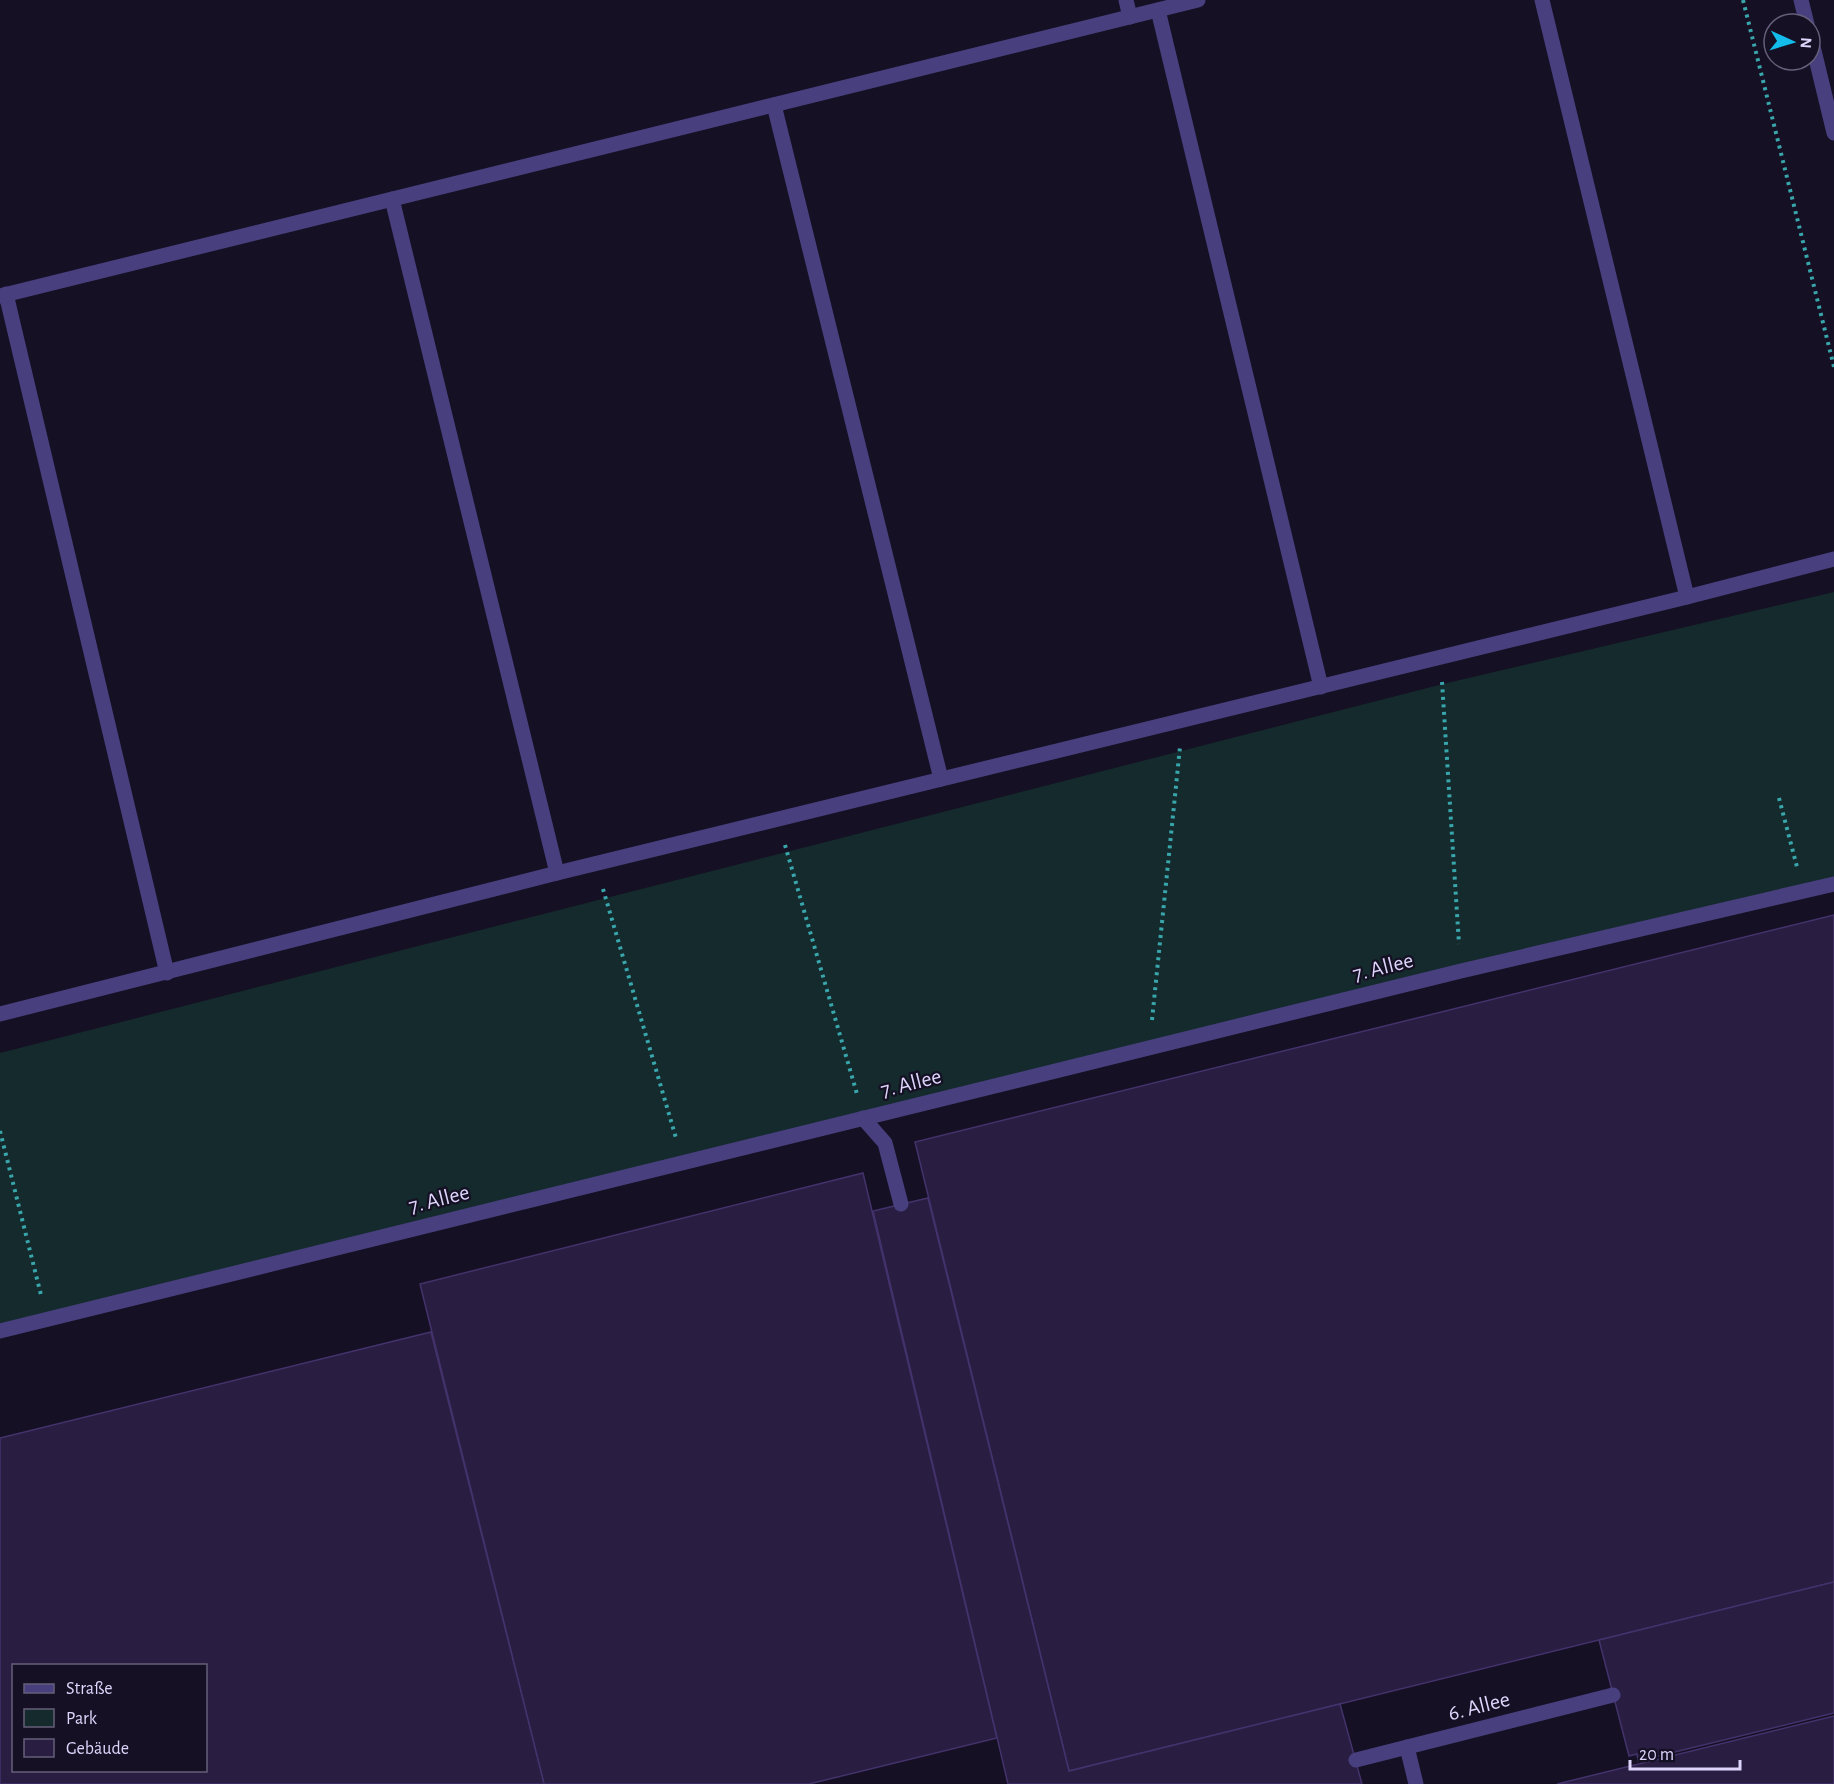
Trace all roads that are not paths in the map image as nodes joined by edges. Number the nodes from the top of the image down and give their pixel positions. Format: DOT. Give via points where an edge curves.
graph roads {
  1 [pos="1126,0"];
  2 [pos="1198,0"];
  3 [pos="1542,0"];
  4 [pos="1158,10"];
  5 [pos="1130,17"];
  6 [pos="1819,72"];
  7 [pos="774,105"];
  8 [pos="1834,133"];
  9 [pos="392,199"];
  10 [pos="3,295"];
  11 [pos="1834,559"];
  12 [pos="1687,597"];
  13 [pos="1321,687"];
  14 [pos="941,779"];
  15 [pos="557,873"];
  16 [pos="1834,884"];
  17 [pos="167,973"];
  18 [pos="0,1014"];
  19 [pos="864,1118"];
  20 [pos="901,1204"];
  21 [pos="0,1331"];
  22 [pos="1612,1695"];
  23 [pos="1407,1747"];
  24 [pos="1356,1760"];
  25 [pos="1416,1784"];
  1 -- 5 [label="street"];
  2 -- 4 [label="street"];
  3 -- 12 [label="street"];
  4 -- 5 [label="street"];
  4 -- 13 [label="street"];
  5 -- 7 [label="street"];
  6 -- 8 [label="street"];
  7 -- 9 [label="street"];
  7 -- 14 [label="street"];
  9 -- 10 [label="street"];
  9 -- 15 [label="street"];
  10 -- 17 [label="street"];
  11 -- 12 [label="street"];
  12 -- 13 [label="street"];
  13 -- 14 [label="street"];
  14 -- 15 [label="street"];
  15 -- 17 [label="street"];
  16 -- 19 [label="street, 7. Allee"];
  17 -- 18 [label="street"];
  19 -- 20 [label="street" via="885,1143"];
  19 -- 21 [label="street, 7. Allee"];
  22 -- 23 [label="street, 6. Allee"];
  23 -- 24 [label="street, 6. Allee"];
  23 -- 25 [label="street"];
}
